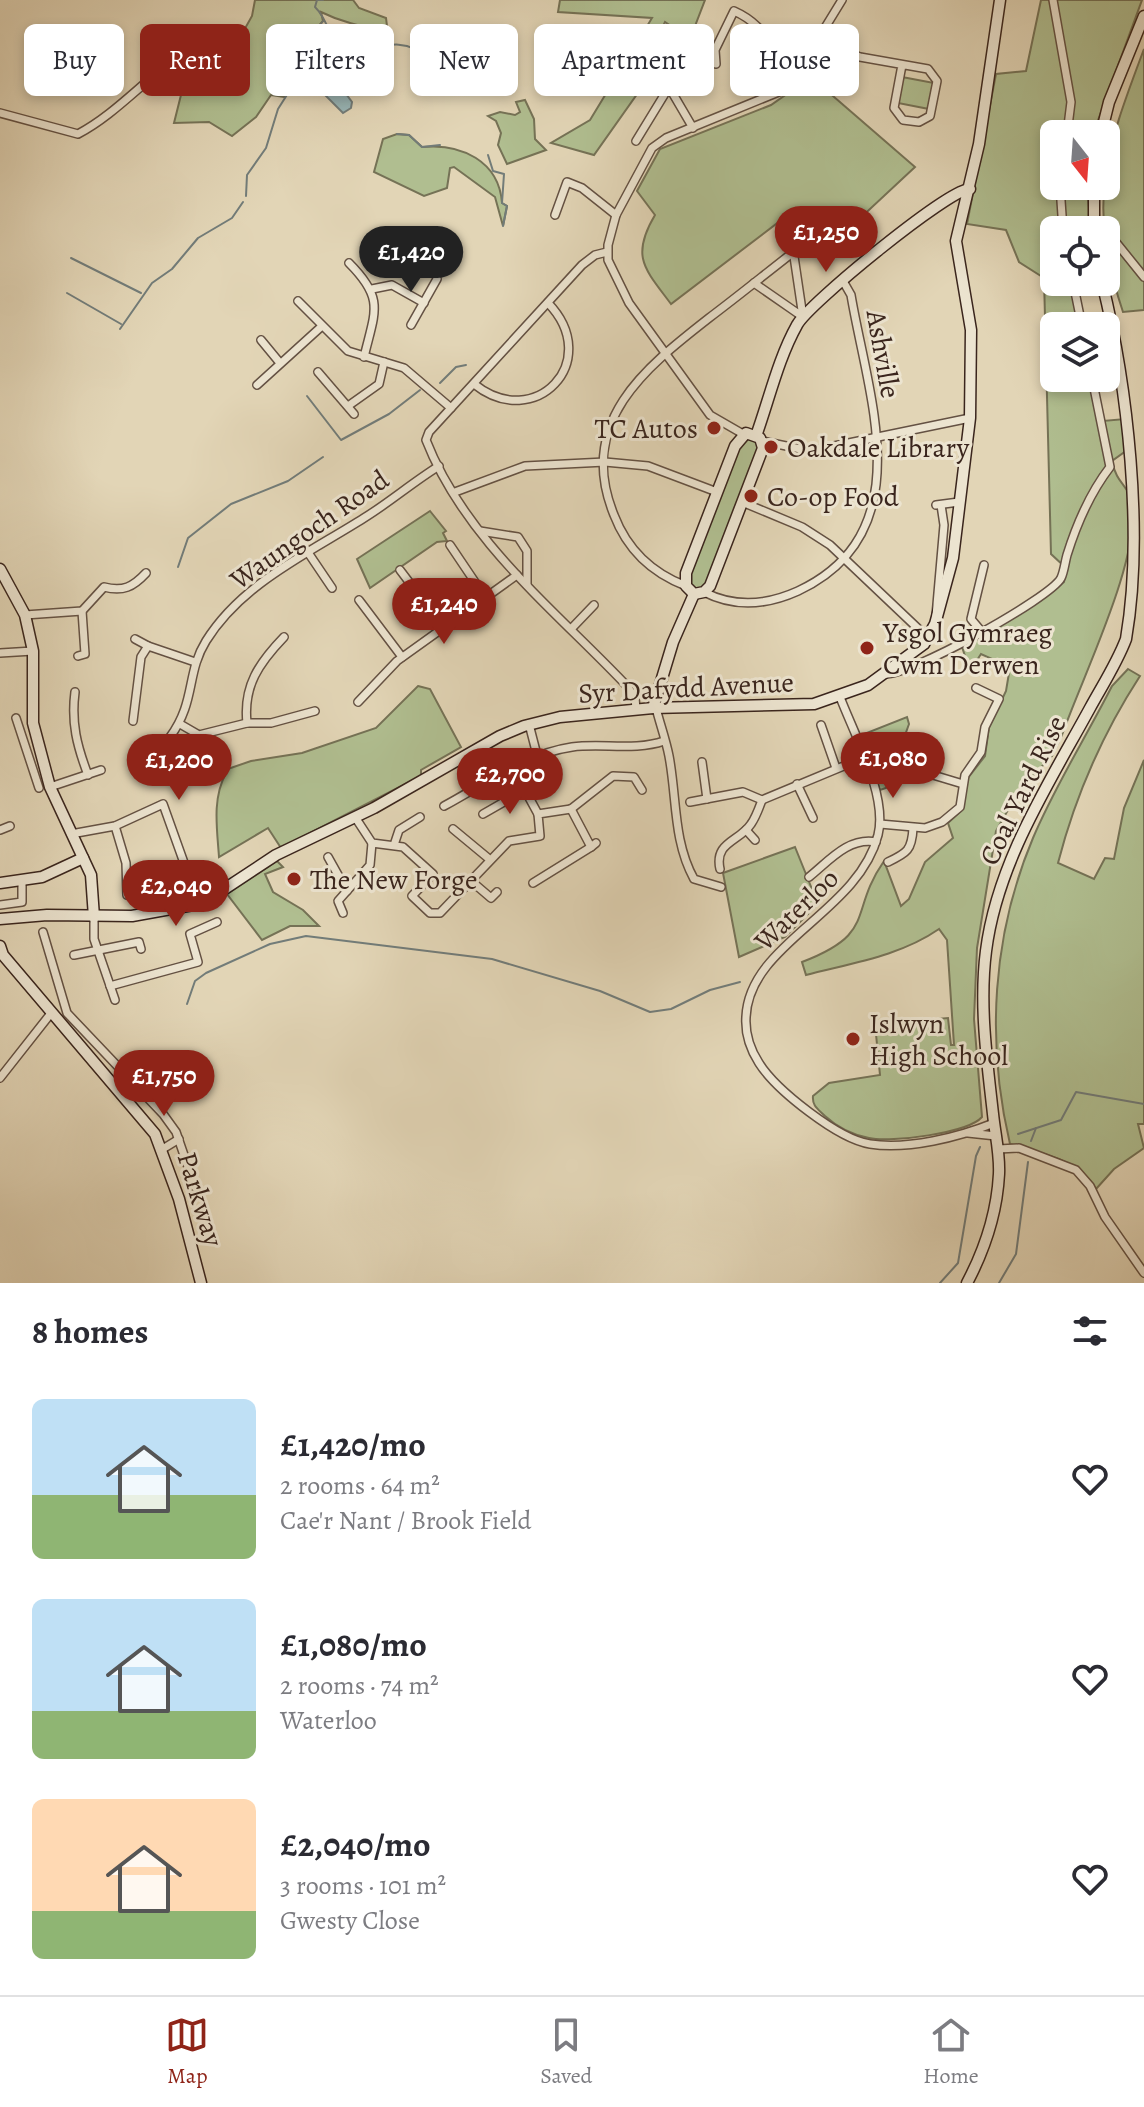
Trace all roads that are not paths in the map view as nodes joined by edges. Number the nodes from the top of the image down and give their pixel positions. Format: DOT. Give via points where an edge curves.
graph roads {
  1 [pos="737,0"];
  2 [pos="842,0"];
  3 [pos="1000,0"];
  4 [pos="1053,0"];
  5 [pos="734,11"];
  6 [pos="1144,16"];
  7 [pos="758,24"];
  8 [pos="827,24"];
  9 [pos="859,57"];
  10 [pos="716,64"];
  11 [pos="902,65"];
  12 [pos="140,86"];
  13 [pos="772,96"];
  14 [pos="0,113"];
  15 [pos="1069,120"];
  16 [pos="1104,120"];
  17 [pos="693,128"];
  18 [pos="636,141"];
  19 [pos="970,189"];
  20 [pos="555,215"];
  21 [pos="616,215"];
  22 [pos="788,216"];
  23 [pos="1120,247"];
  24 [pos="607,252"];
  25 [pos="791,254"];
  26 [pos="349,263"];
  27 [pos="1144,277"];
  28 [pos="437,279"];
  29 [pos="843,281"];
  30 [pos="754,283"];
  31 [pos="372,289"];
  32 [pos="1105,296"];
  33 [pos="298,301"];
  34 [pos="424,303"];
  35 [pos="548,303"];
  36 [pos="803,317"];
  37 [pos="411,325"];
  38 [pos="322,326"];
  39 [pos="261,340"];
  40 [pos="665,353"];
  41 [pos="364,357"];
  42 [pos="384,362"];
  43 [pos="280,363"];
  44 [pos="318,372"];
  45 [pos="474,384"];
  46 [pos="257,385"];
  47 [pos="1095,392"];
  48 [pos="348,406"];
  49 [pos="451,408"];
  50 [pos="354,414"];
  51 [pos="970,418"];
  52 [pos="743,434"];
  53 [pos="876,437"];
  54 [pos="759,438"];
  55 [pos="605,462"];
  56 [pos="439,466"];
  57 [pos="455,492"];
  58 [pos="717,492"];
  59 [pos="742,502"];
  60 [pos="959,502"];
  61 [pos="480,531"];
  62 [pos="450,545"];
  63 [pos="307,551"];
  64 [pos="844,557"];
  65 [pos="984,565"];
  66 [pos="0,569"];
  67 [pos="400,570"];
  68 [pos="146,573"];
  69 [pos="517,575"];
  70 [pos="527,585"];
  71 [pos="332,588"];
  72 [pos="695,591"];
  73 [pos="485,597"];
  74 [pos="359,600"];
  75 [pos="594,605"];
  76 [pos="82,611"];
  77 [pos="25,615"];
  78 [pos="937,618"];
  79 [pos="443,627"];
  80 [pos="571,629"];
  81 [pos="982,632"];
  82 [pos="284,637"];
  83 [pos="925,637"];
  84 [pos="135,639"];
  85 [pos="148,646"];
  86 [pos="33,651"];
  87 [pos="0,653"];
  88 [pos="82,655"];
  89 [pos="402,657"];
  90 [pos="927,661"];
  91 [pos="195,662"];
  92 [pos="884,674"];
  93 [pos="976,688"];
  94 [pos="75,692"];
  95 [pos="840,697"];
  96 [pos="358,702"];
  97 [pos="654,708"];
  98 [pos="636,709"];
  99 [pos="315,711"];
  100 [pos="16,718"];
  101 [pos="133,721"];
  102 [pos="33,723"];
  103 [pos="247,723"];
  104 [pos="180,724"];
  105 [pos="529,724"];
  106 [pos="821,725"];
  107 [pos="20,729"];
  108 [pos="170,737"];
  109 [pos="664,741"];
  110 [pos="537,755"];
  111 [pos="863,758"];
  112 [pos="702,762"];
  113 [pos="836,768"];
  114 [pos="101,770"];
  115 [pos="642,770"];
  116 [pos="923,772"];
  117 [pos="41,775"];
  118 [pos="88,775"];
  119 [pos="634,777"];
  120 [pos="538,782"];
  121 [pos="797,784"];
  122 [pos="963,784"];
  123 [pos="45,787"];
  124 [pos="525,790"];
  125 [pos="642,790"];
  126 [pos="707,799"];
  127 [pos="762,800"];
  128 [pos="690,802"];
  129 [pos="444,806"];
  130 [pos="571,809"];
  131 [pos="483,814"];
  132 [pos="538,814"];
  133 [pos="355,817"];
  134 [pos="420,817"];
  135 [pos="813,818"];
  136 [pos="880,824"];
  137 [pos="10,826"];
  138 [pos="115,826"];
  139 [pos="913,828"];
  140 [pos="453,829"];
  141 [pos="0,830"];
  142 [pos="746,830"];
  143 [pos="71,834"];
  144 [pos="755,840"];
  145 [pos="876,842"];
  146 [pos="372,843"];
  147 [pos="394,845"];
  148 [pos="328,857"];
  149 [pos="83,858"];
  150 [pos="488,858"];
  151 [pos="888,862"];
  152 [pos="720,869"];
  153 [pos="809,877"];
  154 [pos="470,880"];
  155 [pos="22,882"];
  156 [pos="0,883"];
  157 [pos="533,883"];
  158 [pos="721,887"];
  159 [pos="347,891"];
  160 [pos="182,892"];
  161 [pos="127,895"];
  162 [pos="0,905"];
  163 [pos="484,905"];
  164 [pos="343,913"];
  165 [pos="94,917"];
  166 [pos="0,919"];
  167 [pos="217,922"];
  168 [pos="43,932"];
  169 [pos="0,946"];
  170 [pos="99,949"];
  171 [pos="141,949"];
  172 [pos="74,955"];
  173 [pos="110,986"];
  174 [pos="115,1000"];
  175 [pos="52,1012"];
  176 [pos="0,1078"];
  177 [pos="994,1123"];
  178 [pos="968,1133"];
  179 [pos="996,1136"];
  180 [pos="179,1139"];
  181 [pos="998,1149"];
  182 [pos="161,1150"];
  183 [pos="195,1187"];
  184 [pos="1144,1273"];
  185 [pos="201,1283"];
  186 [pos="967,1283"];
  1 -- 5 [label="street"];
  2 -- 8 [label="street"];
  3 -- 19 [label="street"];
  4 -- 15 [label="street" via="1071,102"];
  5 -- 7 [label="street"];
  5 -- 10 [label="street" via="715,50"];
  6 -- 16 [label="street"];
  9 -- 11 [label="street"];
  11 -- 11 [label="street" via="894,108 903,120 919,122 930,116 937,81 928,69"];
  12 -- 14 [label="street" via="78,134"];
  13 -- 17 [label="street"];
  17 -- 18 [label="street" via="669,87"];
  17 -- 21 [label="street" via="652,148"];
  19 -- 29 [label="street" via="955,192"];
  19 -- 51 [label="street" via="955,249 971,330"];
  20 -- 21 [label="street" via="567,182"];
  21 -- 24 [label="street"];
  22 -- 25 [label="street"];
  23 -- 27 [label="street"];
  24 -- 35 [label="street" via="589,259"];
  24 -- 40 [label="street" via="617,284"];
  25 -- 30 [label="street, Ashville"];
  25 -- 36 [label="street"];
  26 -- 31 [label="street"];
  28 -- 34 [label="street"];
  29 -- 36 [label="street"];
  29 -- 53 [label="street, Ashville" via="851,295"];
  30 -- 36 [label="street"];
  30 -- 40 [label="street, Ashville"];
  31 -- 34 [label="street" via="392,285"];
  31 -- 41 [label="street" via="373,317"];
  32 -- 177 [label="street, Coal Yard Rise" via="1135,445 1141,530 1136,605 1119,654 1023,830 1002,886 986,950 983,1002"];
  33 -- 38 [label="street"];
  34 -- 37 [label="street"];
  35 -- 45 [label="street"];
  35 -- 45 [label="street" via="569,336 568,362 554,385 533,398 507,401"];
  36 -- 54 [label="street"];
  38 -- 41 [label="street" via="348,351"];
  38 -- 43 [label="street"];
  39 -- 43 [label="street"];
  40 -- 52 [label="street" via="710,415"];
  40 -- 55 [label="street, Ashville" via="642,372 622,400"];
  41 -- 42 [label="street"];
  42 -- 48 [label="street" via="379,384"];
  42 -- 49 [label="street" via="417,376"];
  43 -- 46 [label="street"];
  44 -- 48 [label="street"];
  45 -- 49 [label="street"];
  47 -- 81 [label="street" via="1110,467 1092,491 1061,580"];
  48 -- 50 [label="street"];
  49 -- 56 [label="street" via="429,432 427,444"];
  51 -- 53 [label="street"];
  51 -- 60 [label="street"];
  52 -- 54 [label="street"];
  52 -- 58 [label="street"];
  53 -- 54 [label="street" via="804,451"];
  53 -- 64 [label="street, Ashville" via="879,468 873,510"];
  54 -- 59 [label="street"];
  55 -- 57 [label="street" via="525,466"];
  55 -- 58 [label="street" via="648,466"];
  55 -- 72 [label="street, Ashville" via="610,506 626,539 659,574"];
  56 -- 57 [label="street"];
  56 -- 63 [label="street, Waungoch Road"];
  57 -- 61 [label="street"];
  58 -- 72 [label="street" via="686,573"];
  59 -- 64 [label="street" via="802,527"];
  59 -- 72 [label="street" via="710,586"];
  60 -- 78 [label="street" via="953,558"];
  60 -- 78 [label="street" via="938,505 944,525"];
  61 -- 69 [label="street"];
  61 -- 70 [label="street" via="518,537 527,551"];
  62 -- 73 [label="street"];
  63 -- 71 [label="street"];
  63 -- 91 [label="street, Waungoch Road" via="236,608 206,640"];
  64 -- 72 [label="street, Ashville" via="813,583 775,600 742,603"];
  64 -- 83 [label="street"];
  65 -- 81 [label="street" via="971,619"];
  66 -- 77 [label="street"];
  67 -- 79 [label="street"];
  68 -- 76 [label="street" via="119,591 104,587"];
  69 -- 70 [label="street"];
  69 -- 73 [label="street"];
  70 -- 80 [label="street"];
  72 -- 97 [label="street"];
  73 -- 79 [label="street"];
  74 -- 89 [label="street"];
  75 -- 80 [label="street"];
  76 -- 77 [label="street"];
  76 -- 88 [label="street"];
  77 -- 86 [label="street"];
  78 -- 83 [label="street"];
  79 -- 89 [label="street"];
  80 -- 98 [label="street" via="627,686"];
  81 -- 90 [label="street"];
  82 -- 103 [label="street" via="252,679"];
  83 -- 90 [label="street"];
  83 -- 92 [label="street, Syr Dafydd Avenue"];
  84 -- 85 [label="street"];
  85 -- 91 [label="street"];
  85 -- 101 [label="street" via="130,707"];
  86 -- 87 [label="street"];
  86 -- 102 [label="street"];
  89 -- 96 [label="street"];
  90 -- 92 [label="street"];
  91 -- 104 [label="street, Waungoch Road" via="191,698"];
  92 -- 95 [label="street, Syr Dafydd Avenue"];
  93 -- 122 [label="street" via="999,699 985,727 981,752"];
  94 -- 118 [label="street" via="76,744"];
  95 -- 97 [label="street, Syr Dafydd Avenue" via="802,706"];
  95 -- 111 [label="street, Waterloo"];
  97 -- 98 [label="street, Syr Dafydd Avenue"];
  97 -- 109 [label="street"];
  98 -- 105 [label="street, Syr Dafydd Avenue"];
  99 -- 103 [label="street" via="271,723"];
  100 -- 107 [label="street"];
  102 -- 107 [label="street"];
  102 -- 117 [label="street"];
  103 -- 104 [label="street" via="199,735"];
  104 -- 108 [label="street, Waungoch Road"];
  105 -- 110 [label="street"];
  105 -- 133 [label="street, Syr Dafydd Avenue"];
  106 -- 113 [label="street"];
  107 -- 117 [label="street"];
  109 -- 110 [label="street"];
  109 -- 158 [label="street" via="688,869 694,879"];
  110 -- 129 [label="street"];
  111 -- 113 [label="street"];
  111 -- 136 [label="street, Waterloo" via="877,794"];
  112 -- 126 [label="street"];
  113 -- 121 [label="street"];
  114 -- 118 [label="street"];
  115 -- 119 [label="street"];
  116 -- 122 [label="street"];
  117 -- 123 [label="street"];
  118 -- 123 [label="street"];
  119 -- 125 [label="street"];
  119 -- 130 [label="street" via="613,776"];
  120 -- 124 [label="street"];
  121 -- 127 [label="street"];
  121 -- 135 [label="street"];
  122 -- 139 [label="street" via="960,807 942,822"];
  123 -- 143 [label="street"];
  124 -- 131 [label="street"];
  124 -- 132 [label="street"];
  126 -- 127 [label="street" via="743,792"];
  126 -- 128 [label="street"];
  127 -- 142 [label="street"];
  130 -- 132 [label="street"];
  130 -- 157 [label="street" via="593,845"];
  132 -- 150 [label="street" via="540,836 509,841"];
  133 -- 146 [label="street"];
  133 -- 165 [label="street, Syr Dafydd Avenue" via="276,855 193,905 158,914"];
  134 -- 147 [label="street" via="399,830"];
  136 -- 139 [label="street"];
  136 -- 145 [label="street, Waterloo"];
  137 -- 141 [label="street"];
  138 -- 143 [label="street"];
  138 -- 160 [label="street" via="162,800 196,889"];
  138 -- 161 [label="street" via="126,863"];
  139 -- 151 [label="street" via="907,853"];
  140 -- 150 [label="street"];
  142 -- 144 [label="street"];
  142 -- 152 [label="street" via="722,848"];
  143 -- 149 [label="street"];
  145 -- 153 [label="street" via="850,844"];
  145 -- 178 [label="street, Waterloo" via="856,882 758,977 746,1016 749,1041 770,1077 853,1139 882,1145"];
  146 -- 147 [label="street"];
  146 -- 159 [label="street" via="370,865"];
  147 -- 154 [label="street" via="433,874 412,896 430,913 440,913"];
  148 -- 159 [label="street"];
  149 -- 155 [label="street"];
  149 -- 165 [label="street" via="91,875"];
  150 -- 154 [label="street"];
  154 -- 163 [label="street" via="494,895"];
  155 -- 156 [label="street"];
  155 -- 162 [label="street" via="22,902"];
  159 -- 164 [label="street" via="338,901"];
  165 -- 166 [label="street, Syr Dafydd Avenue"];
  165 -- 170 [label="street"];
  167 -- 173 [label="street" via="190,934 198,962"];
  168 -- 180 [label="street" via="67,1013 163,1114"];
  169 -- 175 [label="street, Parkway"];
  170 -- 171 [label="street" via="139,942"];
  170 -- 172 [label="street"];
  170 -- 173 [label="street"];
  173 -- 174 [label="street"];
  175 -- 176 [label="street"];
  175 -- 182 [label="street, Parkway" via="155,1134"];
  177 -- 178 [label="street, Waterloo"];
  177 -- 179 [label="street, Coal Yard Rise"];
  178 -- 179 [label="street, Waterloo"];
  179 -- 181 [label="street, Coal Yard Rise"];
  180 -- 182 [label="street"];
  180 -- 183 [label="street"];
  181 -- 184 [label="street" via="1019,1148 1076,1170"];
  181 -- 186 [label="street, Coal Yard Rise" via="991,1223"];
  182 -- 185 [label="street, Parkway"];
}
